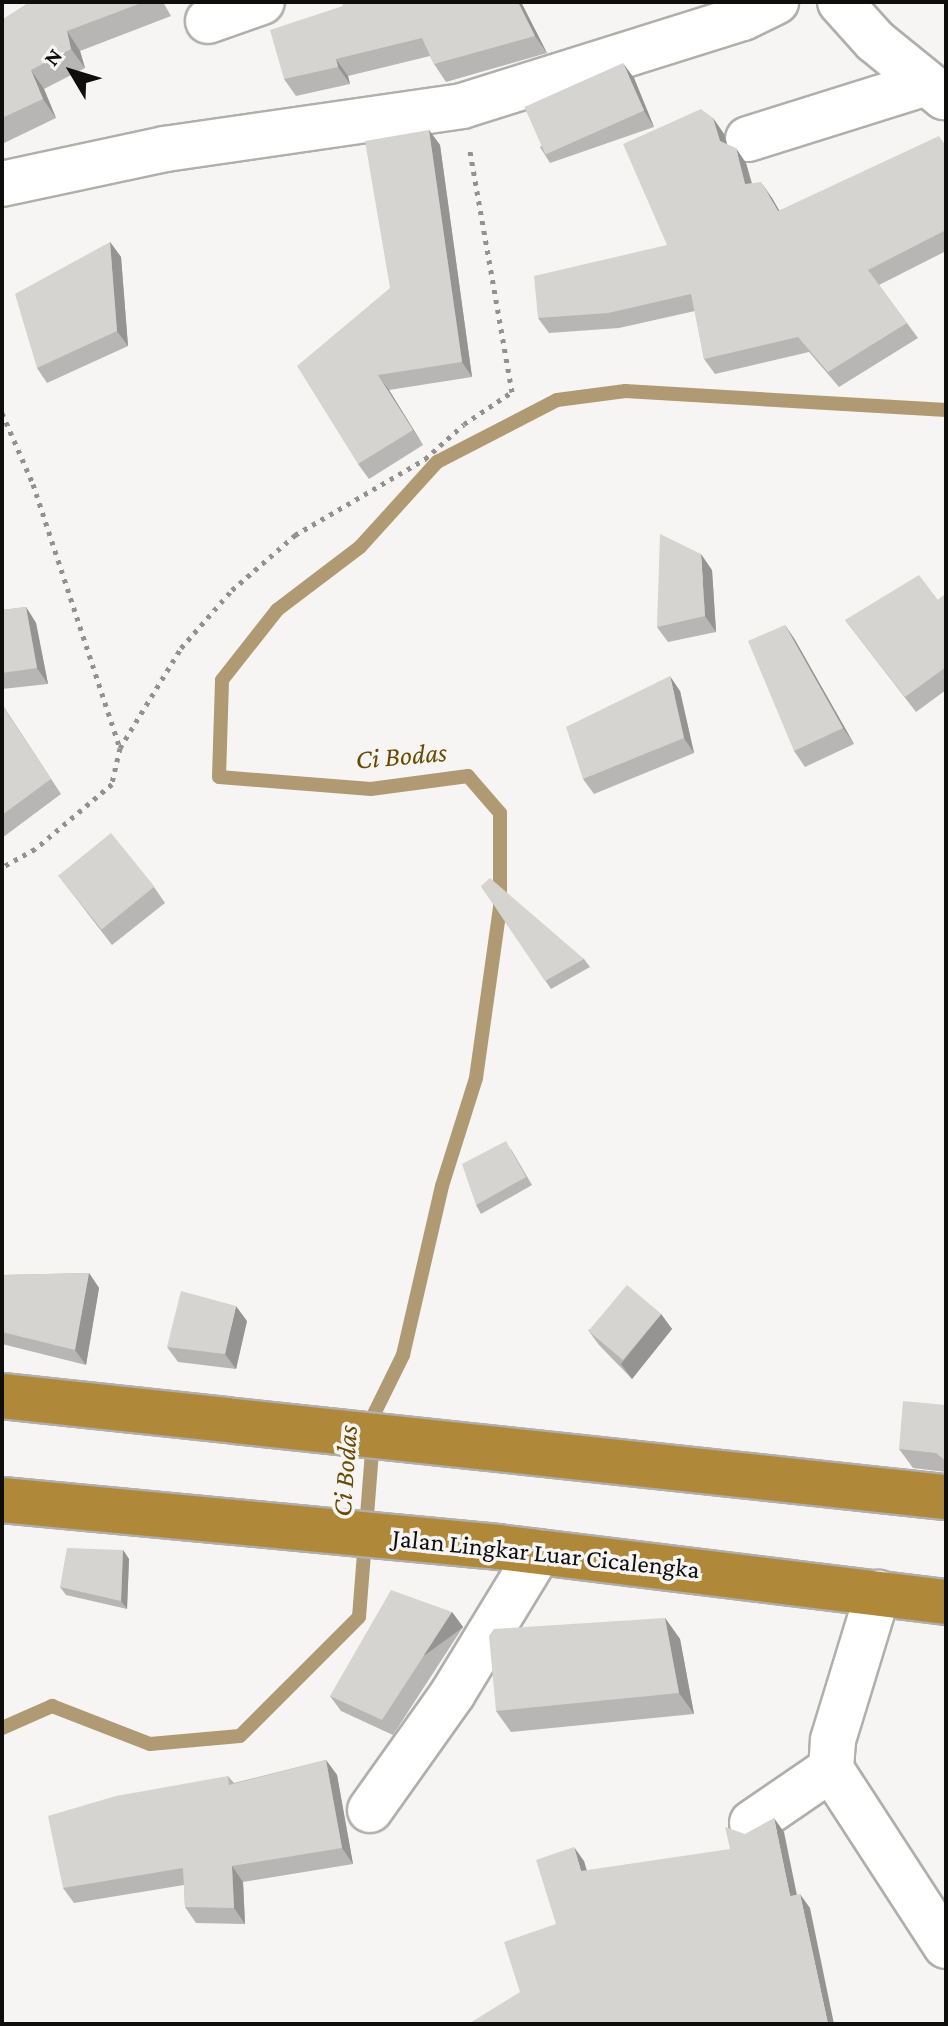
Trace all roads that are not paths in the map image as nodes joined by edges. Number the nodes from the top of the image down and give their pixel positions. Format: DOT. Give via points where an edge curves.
graph roads {
  1 [pos="262,2"];
  2 [pos="776,2"];
  3 [pos="840,2"];
  4 [pos="208,21"];
  5 [pos="934,91"];
  6 [pos="748,139"];
  7 [pos="2,184"];
  8 [pos="2,1396"];
  9 [pos="946,1497"];
  10 [pos="2,1500"];
  11 [pos="518,1549"];
  12 [pos="878,1593"];
  13 [pos="946,1602"];
  14 [pos="831,1769"];
  15 [pos="370,1810"];
  16 [pos="752,1823"];
  17 [pos="946,1946"];
  1 -- 4 [label="street"];
  2 -- 7 [label="street" via="743,18 462,106 165,149"];
  3 -- 5 [label="street"];
  5 -- 6 [label="street"];
  8 -- 9 [label="highway" via="512,1455"];
  10 -- 11 [label="highway, Jalan Lingkar Luar Cicalengka"];
  11 -- 12 [label="highway, Jalan Lingkar Luar Cicalengka"];
  11 -- 15 [label="street" via="453,1693"];
  12 -- 13 [label="highway, Jalan Lingkar Luar Cicalengka"];
  12 -- 14 [label="street" via="833,1740"];
  14 -- 16 [label="street"];
  14 -- 17 [label="street"];
}
